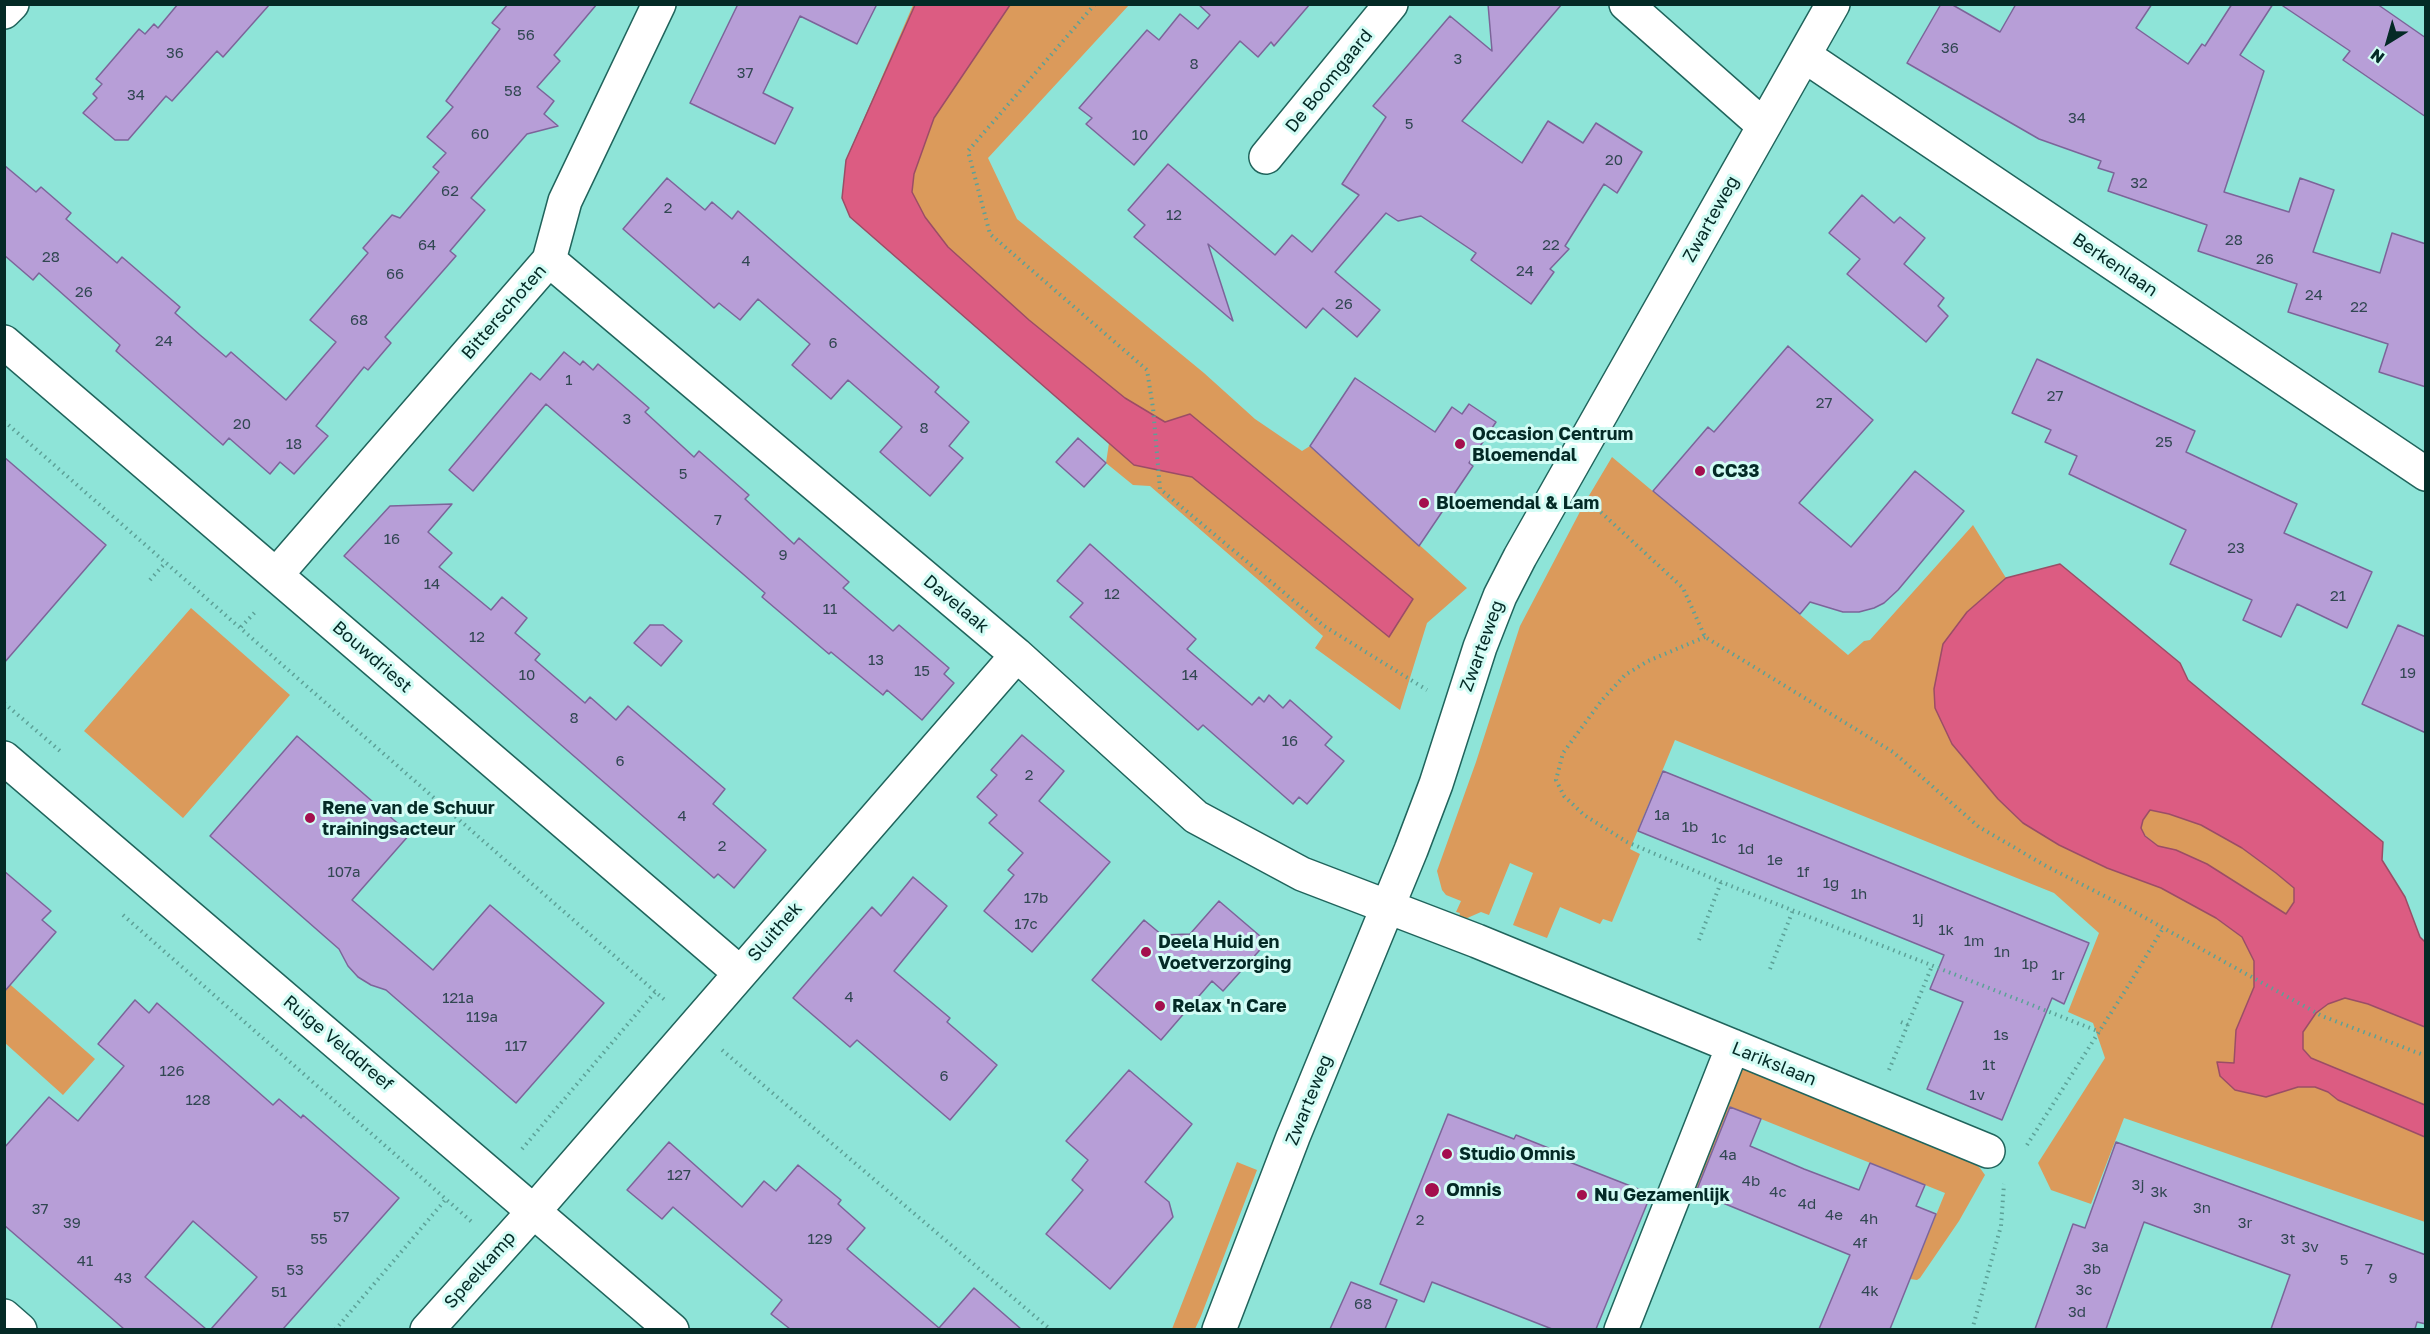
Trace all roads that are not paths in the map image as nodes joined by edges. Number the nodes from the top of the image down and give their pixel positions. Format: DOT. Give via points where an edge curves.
graph roads {
  1 [pos="12,4"];
  2 [pos="659,4"];
  3 [pos="1391,4"];
  4 [pos="1626,4"];
  5 [pos="1833,4"];
  6 [pos="4,12"];
  7 [pos="1805,56"];
  8 [pos="1764,126"];
  9 [pos="1266,157"];
  10 [pos="549,260"];
  11 [pos="4,342"];
  12 [pos="2426,474"];
  13 [pos="276,575"];
  14 [pos="1017,656"];
  15 [pos="4,758"];
  16 [pos="1388,907"];
  17 [pos="740,972"];
  18 [pos="1733,1046"];
  19 [pos="1988,1151"];
  20 [pos="534,1211"];
  21 [pos="4,1316"];
  22 [pos="20,1329"];
  23 [pos="427,1329"];
  24 [pos="672,1329"];
  25 [pos="1219,1329"];
  26 [pos="1621,1329"];
  1 -- 6 [label="street"];
  2 -- 10 [label="street, Bitterschoten" via="565,201"];
  3 -- 9 [label="street, De Boomgaard"];
  4 -- 8 [label="street"];
  5 -- 7 [label="street, Zwarteweg"];
  7 -- 8 [label="street, Zwarteweg"];
  7 -- 12 [label="street, Berkenlaan"];
  8 -- 16 [label="street, Zwarteweg" via="1500,596 1436,784"];
  10 -- 13 [label="street, Bitterschoten"];
  10 -- 14 [label="street, Davelaak"];
  11 -- 13 [label="street, Bouwdriest"];
  13 -- 17 [label="street, Bouwdriest"];
  14 -- 16 [label="street, Davelaak" via="1196,817 1302,874"];
  14 -- 17 [label="street, Sluithek"];
  15 -- 20 [label="street, Ruige Velddreef"];
  16 -- 18 [label="street, Larikslaan"];
  16 -- 25 [label="street, Zwarteweg"];
  17 -- 20 [label="street, Sluithek"];
  18 -- 19 [label="street, Larikslaan"];
  18 -- 26 [label="street"];
  20 -- 23 [label="street, Speelkamp"];
  20 -- 24 [label="street, Ruige Velddreef"];
  21 -- 22 [label="street"];
}
